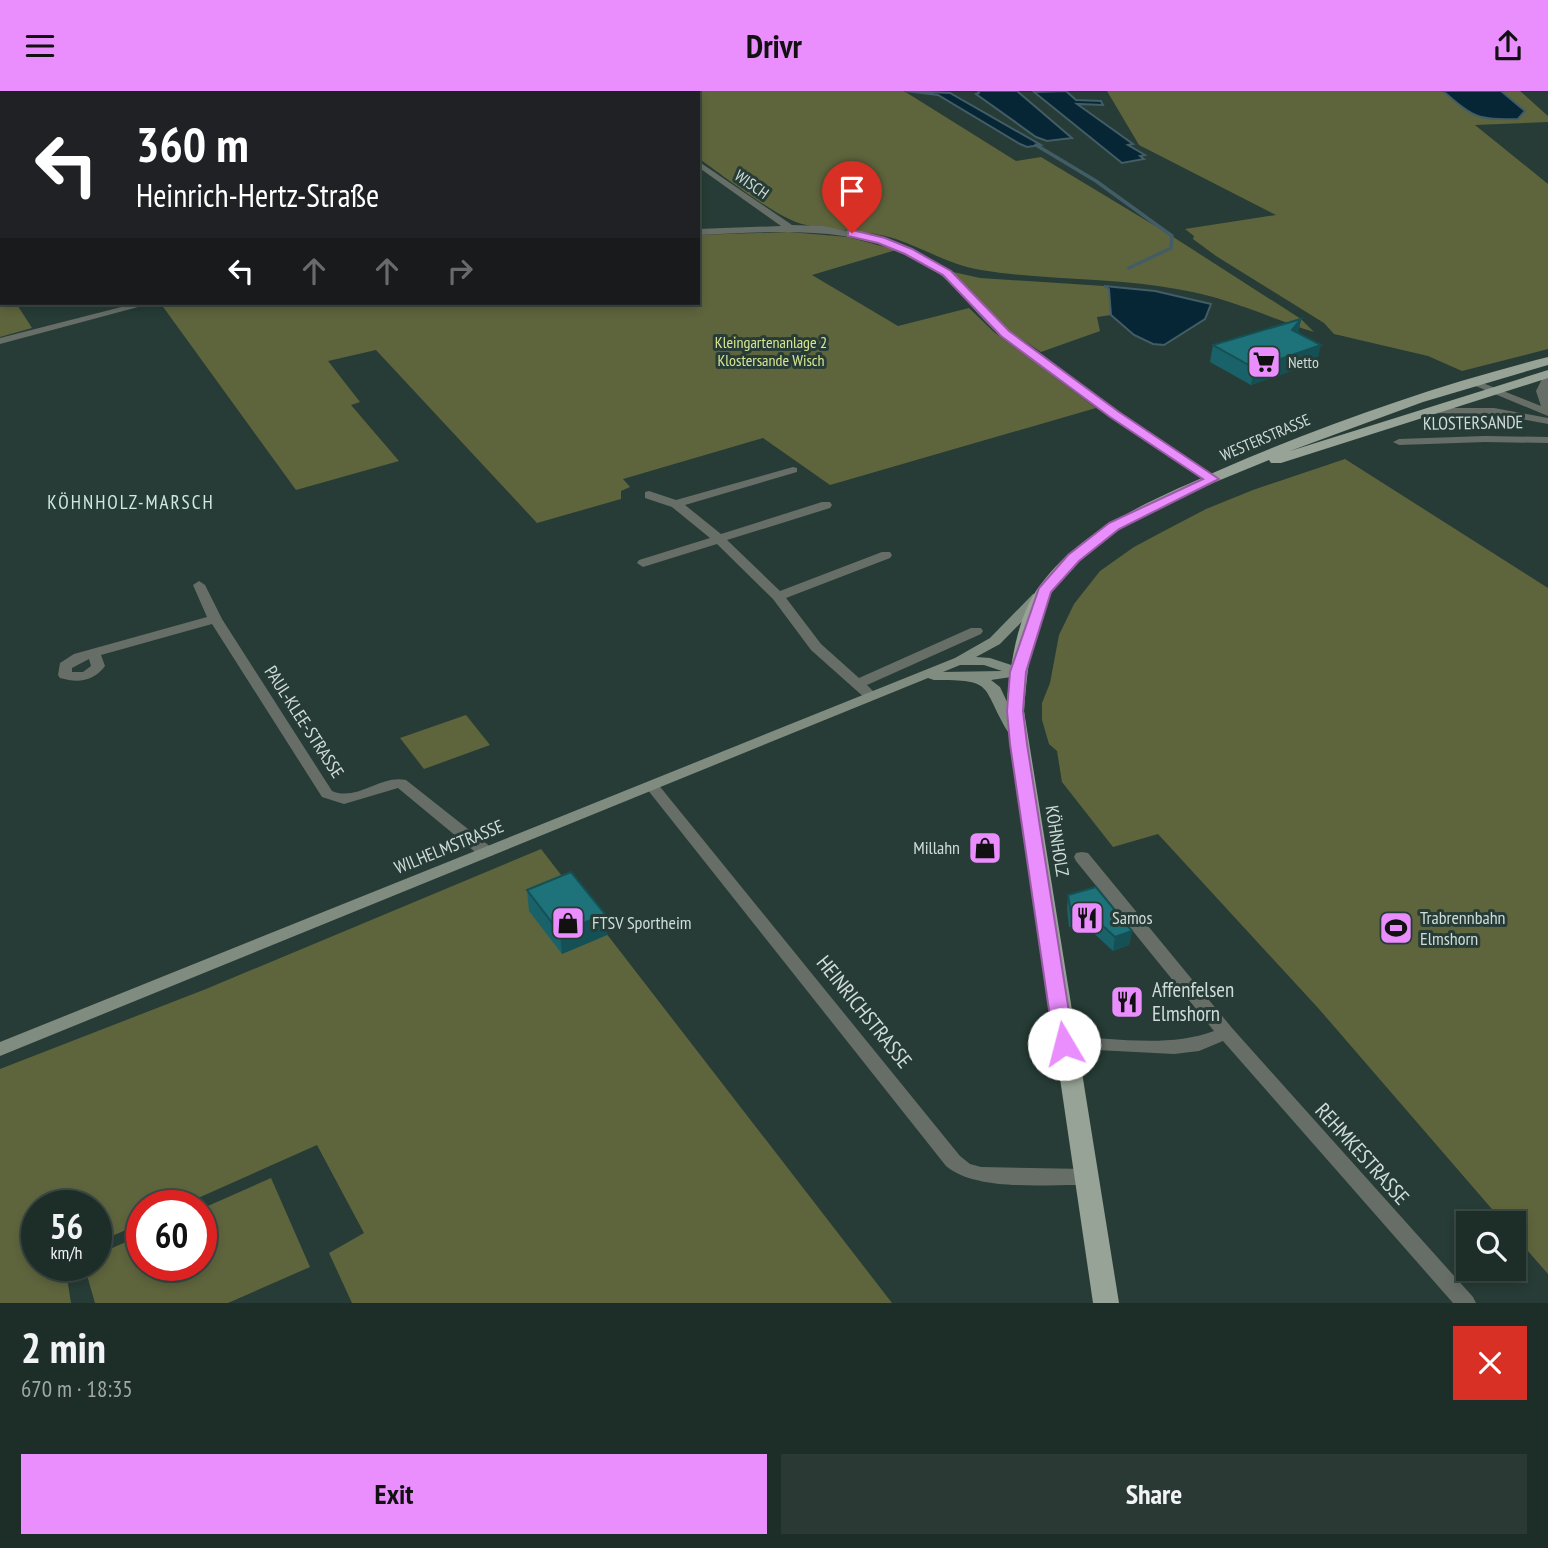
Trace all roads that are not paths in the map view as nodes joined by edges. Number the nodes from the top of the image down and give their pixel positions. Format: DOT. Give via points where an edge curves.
graph roads {
  1 [pos="700,164"];
  2 [pos="790,228"];
  3 [pos="700,232"];
  4 [pos="140,305"];
  5 [pos="0,341"];
  6 [pos="1548,361"];
  7 [pos="1548,375"];
  8 [pos="1471,381"];
  9 [pos="1489,391"];
  10 [pos="1427,411"];
  11 [pos="1546,415"];
  12 [pos="1548,440"];
  13 [pos="1399,442"];
  14 [pos="793,470"];
  15 [pos="1212,479"];
  16 [pos="649,495"];
  17 [pos="676,504"];
  18 [pos="826,505"];
  19 [pos="720,540"];
  20 [pos="886,555"];
  21 [pos="643,563"];
  22 [pos="199,585"];
  23 [pos="1044,591"];
  24 [pos="778,596"];
  25 [pos="215,619"];
  26 [pos="976,631"];
  27 [pos="94,653"];
  28 [pos="958,660"];
  29 [pos="1018,672"];
  30 [pos="973,676"];
  31 [pos="912,680"];
  32 [pos="857,684"];
  33 [pos="871,696"];
  34 [pos="1019,744"];
  35 [pos="652,786"];
  36 [pos="486,852"];
  37 [pos="1082,857"];
  38 [pos="1226,1033"];
  39 [pos="1064,1044"];
  40 [pos="0,1049"];
  41 [pos="1086,1177"];
  42 [pos="1106,1303"];
  43 [pos="1466,1303"];
  1 -- 2 [label="street, WISCH"];
  2 -- 3 [label="street"];
  2 -- 15 [label="street" via="881,240 947,273 1005,334"];
  4 -- 5 [label="street"];
  6 -- 8 [label="main road, WESTERSTRASSE"];
  7 -- 9 [label="main road, WESTERSTRASSE"];
  7 -- 11 [label="street" via="1541,391"];
  8 -- 9 [label="street"];
  8 -- 15 [label="main road, WESTERSTRASSE" via="1313,435"];
  9 -- 10 [label="main road, WESTERSTRASSE"];
  9 -- 11 [label="street" via="1498,400"];
  10 -- 11 [label="street"];
  10 -- 15 [label="main road, WESTERSTRASSE"];
  12 -- 13 [label="street, KLOSTERSANDE"];
  14 -- 17 [label="street"];
  15 -- 23 [label="main road, KÖHNHOLZ" via="1114,526 1073,558"];
  16 -- 17 [label="street"];
  17 -- 19 [label="street"];
  18 -- 19 [label="street"];
  19 -- 21 [label="street"];
  19 -- 24 [label="street"];
  20 -- 24 [label="street"];
  22 -- 25 [label="street, PAUL-KLEE-STRASSE"];
  23 -- 28 [label="main road" via="995,641"];
  23 -- 29 [label="main road, KÖHNHOLZ"];
  24 -- 32 [label="street" via="816,647"];
  25 -- 27 [label="street"];
  25 -- 36 [label="street, PAUL-KLEE-STRASSE" via="330,797 347,799 401,783"];
  26 -- 32 [label="street"];
  28 -- 29 [label="main road, WILHELMSTRASSE" via="985,661"];
  28 -- 31 [label="main road, WILHELMSTRASSE"];
  29 -- 30 [label="main road, WILHELMSTRASSE"];
  29 -- 34 [label="main road, KÖHNHOLZ" via="1015,711"];
  30 -- 31 [label="main road, WILHELMSTRASSE" via="950,674"];
  30 -- 34 [label="main road" via="993,687"];
  31 -- 33 [label="main road, WILHELMSTRASSE"];
  32 -- 33 [label="street"];
  33 -- 35 [label="main road, WILHELMSTRASSE"];
  34 -- 39 [label="main road, KÖHNHOLZ"];
  35 -- 36 [label="main road, WILHELMSTRASSE"];
  35 -- 41 [label="street, HEINRICHSTRASSE" via="953,1161 981,1175"];
  36 -- 40 [label="main road, WILHELMSTRASSE"];
  37 -- 38 [label="street, REHMKESTRASSE"];
  38 -- 39 [label="street" via="1199,1044 1174,1047"];
  38 -- 43 [label="street, REHMKESTRASSE"];
  39 -- 41 [label="main road, KÖHNHOLZ"];
  41 -- 42 [label="main road, KÖHNHOLZ"];
}
